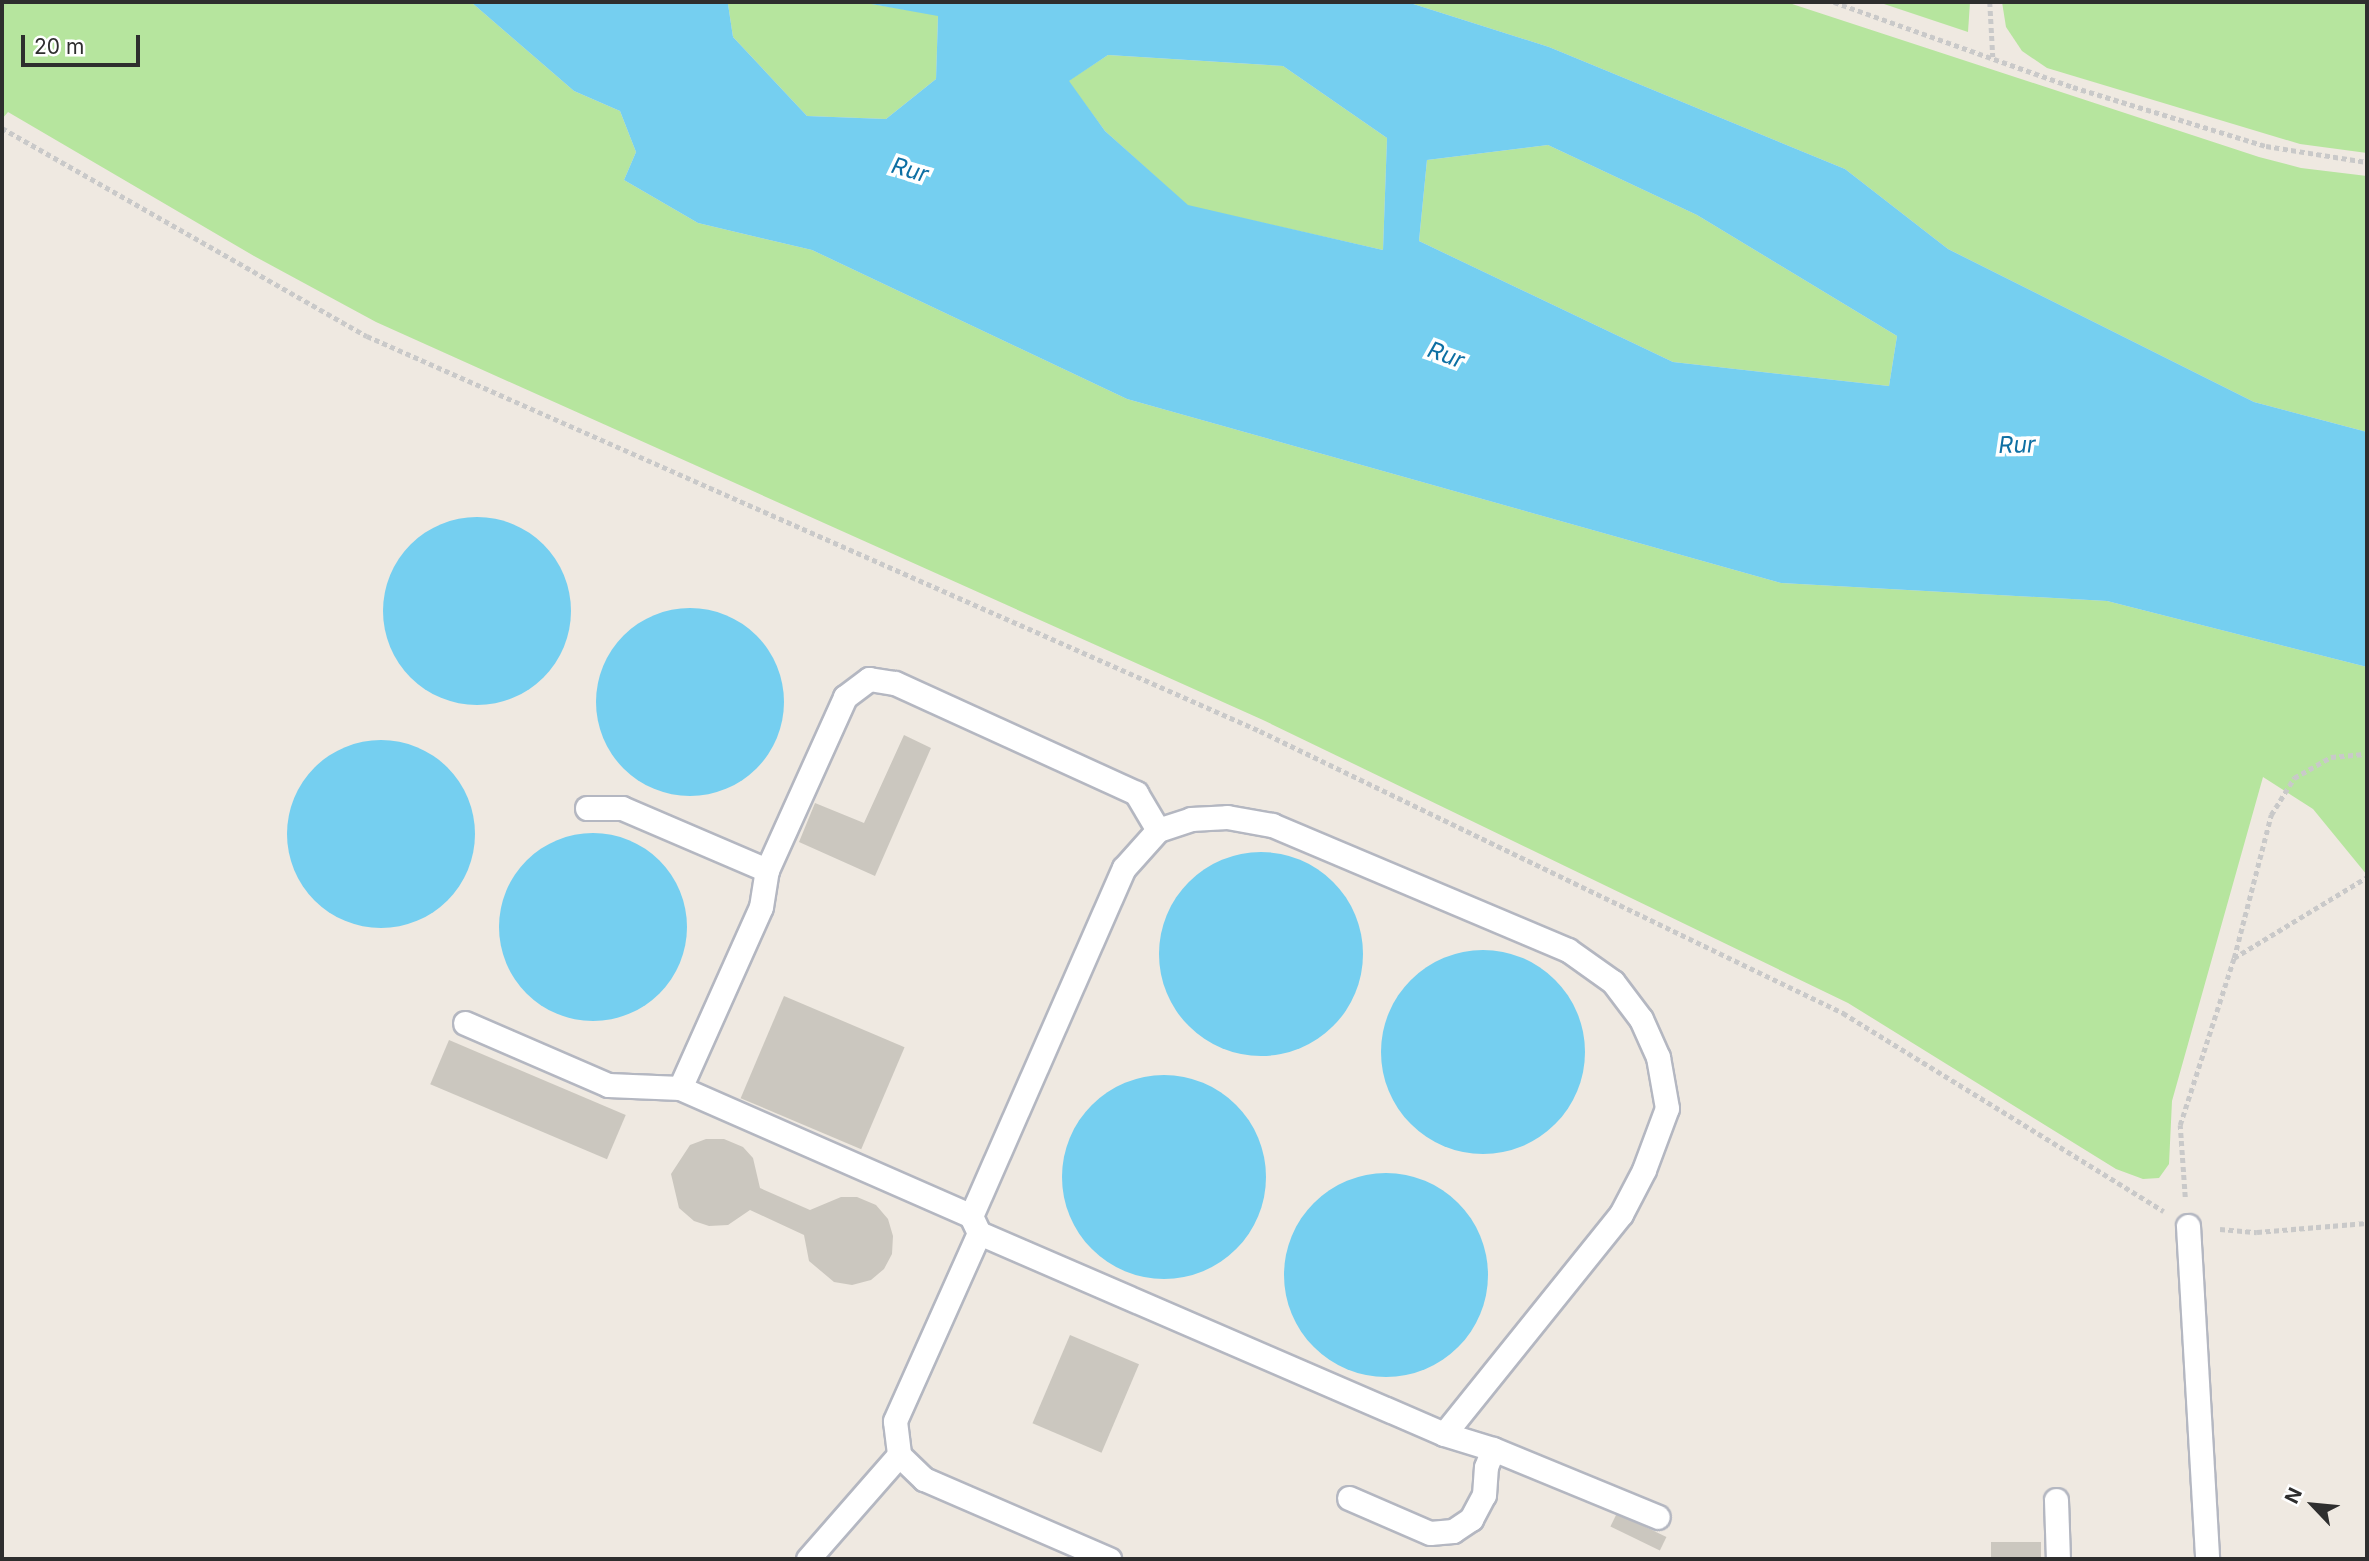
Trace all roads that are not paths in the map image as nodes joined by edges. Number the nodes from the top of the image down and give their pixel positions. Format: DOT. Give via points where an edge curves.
graph roads {
  1 [pos="587,808"];
  2 [pos="1158,830"];
  3 [pos="767,870"];
  4 [pos="465,1023"];
  5 [pos="680,1088"];
  6 [pos="975,1224"];
  7 [pos="2188,1226"];
  8 [pos="1444,1434"];
  9 [pos="1493,1449"];
  10 [pos="899,1455"];
  11 [pos="1349,1498"];
  12 [pos="2056,1500"];
  13 [pos="1658,1517"];
  14 [pos="1097,1557"];
  15 [pos="808,1559"];
  16 [pos="2058,1559"];
  17 [pos="2207,1559"];
  1 -- 3 [label="lane" via="622,808"];
  2 -- 3 [label="lane" via="1136,793 895,683 869,679 845,697"];
  2 -- 6 [label="lane" via="1124,868"];
  2 -- 8 [label="lane" via="1191,819 1227,817 1272,825 1568,950 1613,982 1641,1019 1658,1057 1667,1108 1644,1170 1621,1214"];
  3 -- 5 [label="lane" via="761,907"];
  4 -- 5 [label="lane" via="608,1085"];
  5 -- 6 [label="lane"];
  6 -- 8 [label="lane"];
  6 -- 10 [label="lane" via="895,1421"];
  7 -- 17 [label="lane"];
  8 -- 9 [label="lane"];
  9 -- 11 [label="lane" via="1484,1495 1471,1519 1453,1531 1430,1533"];
  9 -- 13 [label="lane"];
  10 -- 14 [label="lane" via="924,1479"];
  10 -- 15 [label="lane"];
  12 -- 16 [label="lane"];
}
